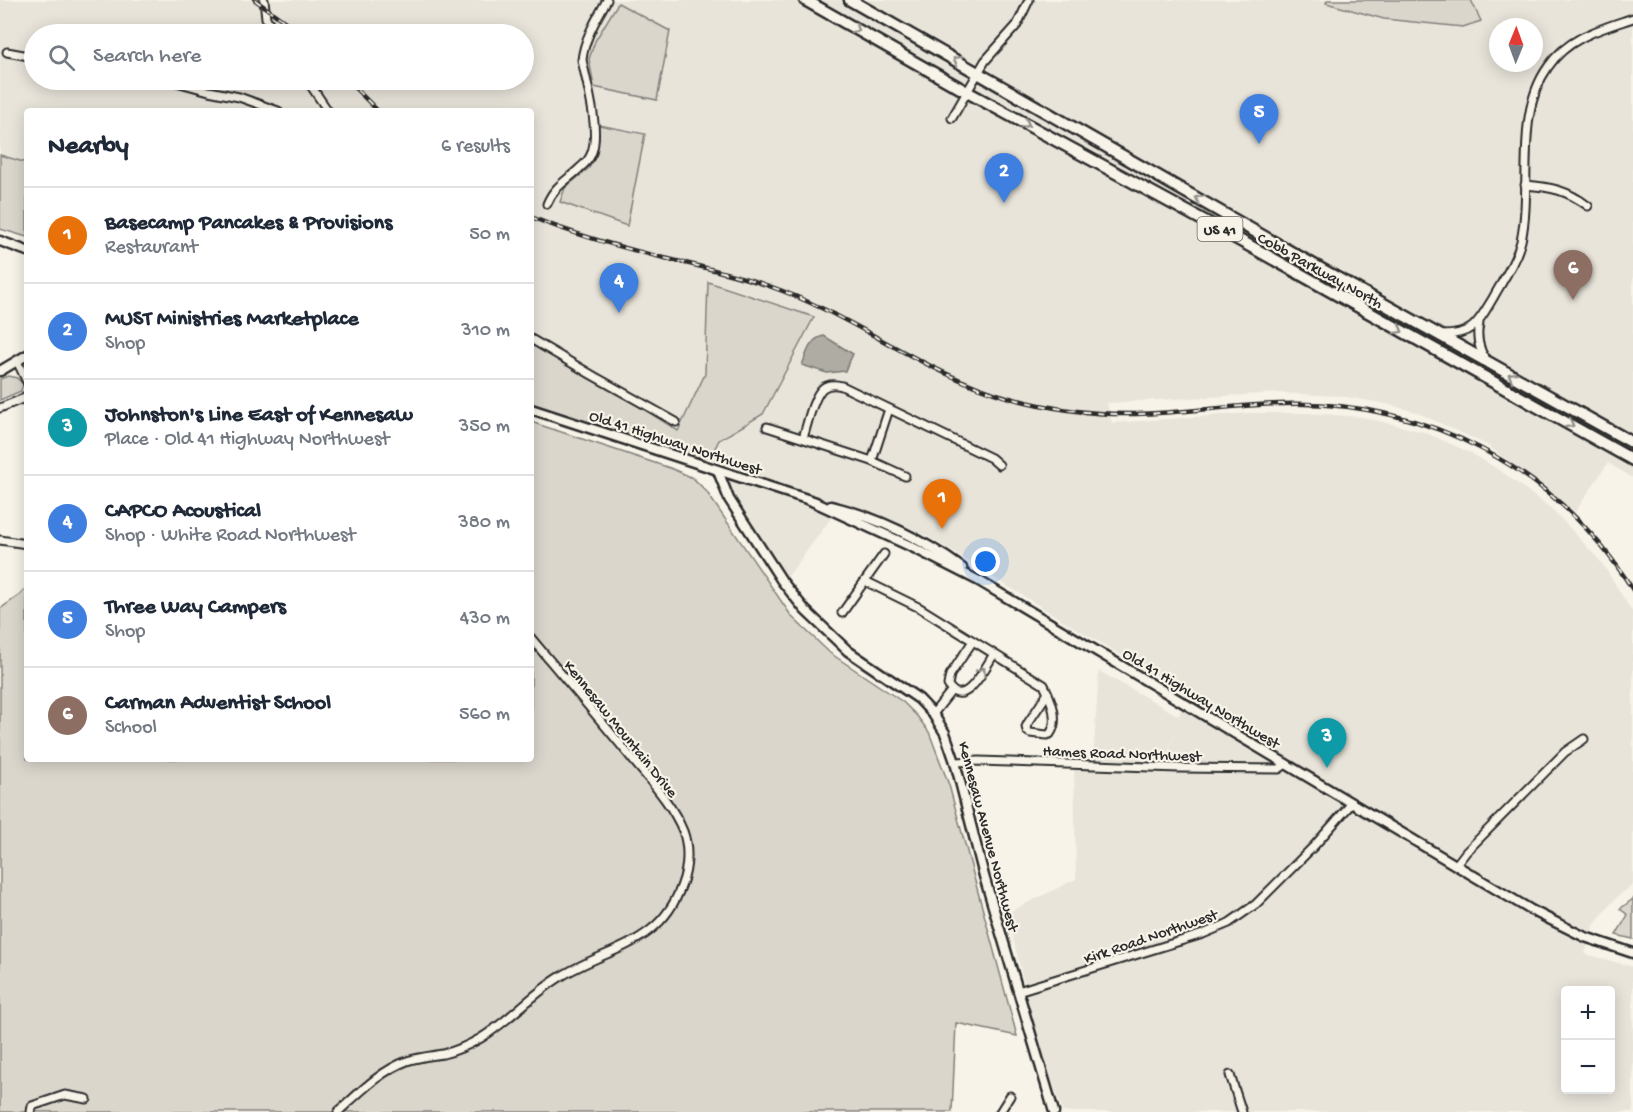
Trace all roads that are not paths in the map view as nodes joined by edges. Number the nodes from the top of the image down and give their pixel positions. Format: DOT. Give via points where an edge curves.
graph roads {
  1 [pos="264,0"];
  2 [pos="607,0"];
  3 [pos="805,0"];
  4 [pos="850,0"];
  5 [pos="1029,0"];
  6 [pos="1633,18"];
  7 [pos="270,24"];
  8 [pos="7,52"];
  9 [pos="24,55"];
  10 [pos="979,73"];
  11 [pos="202,90"];
  12 [pos="314,90"];
  13 [pos="967,92"];
  14 [pos="269,108"];
  15 [pos="326,108"];
  16 [pos="952,118"];
  17 [pos="1525,185"];
  18 [pos="548,204"];
  19 [pos="1588,206"];
  20 [pos="0,240"];
  21 [pos="24,244"];
  22 [pos="24,250"];
  23 [pos="1480,320"];
  24 [pos="1439,335"];
  25 [pos="534,341"];
  26 [pos="24,357"];
  27 [pos="17,362"];
  28 [pos="1487,362"];
  29 [pos="0,371"];
  30 [pos="24,376"];
  31 [pos="24,397"];
  32 [pos="0,408"];
  33 [pos="889,409"];
  34 [pos="534,411"];
  35 [pos="676,422"];
  36 [pos="767,427"];
  37 [pos="803,438"];
  38 [pos="1633,443"];
  39 [pos="1633,460"];
  40 [pos="872,461"];
  41 [pos="999,465"];
  42 [pos="718,471"];
  43 [pos="905,476"];
  44 [pos="0,540"];
  45 [pos="24,544"];
  46 [pos="884,554"];
  47 [pos="865,581"];
  48 [pos="842,612"];
  49 [pos="973,641"];
  50 [pos="534,642"];
  51 [pos="994,654"];
  52 [pos="952,690"];
  53 [pos="1048,693"];
  54 [pos="933,714"];
  55 [pos="1584,739"];
  56 [pos="955,762"];
  57 [pos="1286,764"];
  58 [pos="1352,803"];
  59 [pos="1456,866"];
  60 [pos="1633,953"];
  61 [pos="1018,991"];
  62 [pos="1230,1075"];
  63 [pos="1010,1096"];
  64 [pos="87,1099"];
  65 [pos="31,1112"];
  66 [pos="338,1112"];
  67 [pos="1000,1112"];
  68 [pos="1054,1112"];
  69 [pos="1242,1112"];
  1 -- 7 [label="street"];
  2 -- 18 [label="street" via="582,60 594,125 592,153 560,184"];
  3 -- 13 [label="main road, Cobb Parkway North / US 41, one-way"];
  10 -- 4 [label="main road, Cobb Parkway North / US 41, one-way"];
  5 -- 10 [label="street" via="1017,26"];
  6 -- 17 [label="street" via="1571,42 1547,68 1535,89 1530,111"];
  8 -- 9 [label="street"];
  10 -- 13 [label="street"];
  24 -- 10 [label="main road, Cobb Parkway North / US 41, one-way"];
  11 -- 14 [label="street"];
  12 -- 15 [label="street"];
  13 -- 16 [label="street"];
  13 -- 39 [label="main road, Cobb Parkway North / US 41, one-way"];
  17 -- 19 [label="street" via="1555,189"];
  17 -- 23 [label="street" via="1519,246"];
  20 -- 21 [label="street"];
  20 -- 22 [label="street"];
  23 -- 24 [label="street" via="1461,334"];
  23 -- 28 [label="street" via="1478,341"];
  24 -- 28 [label="main road, Cobb Parkway North / US 41"];
  25 -- 35 [label="street"];
  26 -- 27 [label="street"];
  27 -- 29 [label="street"];
  27 -- 30 [label="street"];
  38 -- 28 [label="main road, Cobb Parkway North / US 41, one-way"];
  31 -- 32 [label="street"];
  33 -- 37 [label="street" via="842,386 826,386 819,393"];
  33 -- 40 [label="street"];
  33 -- 41 [label="street"];
  34 -- 42 [label="street, Old 41 Highway Northwest"];
  36 -- 37 [label="street"];
  37 -- 40 [label="street"];
  40 -- 43 [label="street"];
  42 -- 54 [label="street, Kennesaw Avenue Northwest" via="729,499 809,615 848,651 905,688"];
  42 -- 57 [label="street, Old 41 Highway Northwest" via="853,512 939,552 979,581"];
  44 -- 45 [label="street"];
  46 -- 47 [label="street"];
  47 -- 48 [label="street"];
  47 -- 49 [label="street"];
  49 -- 51 [label="street"];
  49 -- 52 [label="street" via="950,675 948,685"];
  50 -- 66 [label="street, Kennesaw Mountain Drive" via="665,799 683,831 687,851 685,874 677,897 667,914 639,939 561,976 507,1020 464,1047 405,1062 382,1074"];
  52 -- 51 [label="street, one-way" via="961,694 969,691"];
  51 -- 53 [label="street" via="1044,685"];
  52 -- 54 [label="street"];
  53 -- 53 [label="street" via="1053,730 1047,735 1030,733 1028,723"];
  54 -- 56 [label="street, Kennesaw Avenue Northwest"];
  55 -- 59 [label="street" via="1565,752"];
  56 -- 57 [label="street, Hames Road Northwest" via="1279,769"];
  56 -- 61 [label="street, Kennesaw Avenue Northwest"];
  57 -- 58 [label="street, Old 41 Highway Northwest"];
  58 -- 59 [label="street, Old 41 Highway Northwest"];
  58 -- 61 [label="street, Kirk Road Northwest" via="1265,896 1229,923"];
  59 -- 60 [label="street, Old 41 Highway Northwest" via="1558,924"];
  61 -- 68 [label="street, Kennesaw Avenue Northwest"];
  62 -- 69 [label="street"];
  63 -- 67 [label="street"];
  64 -- 65 [label="street" via="65,1095 32,1106"];
}
